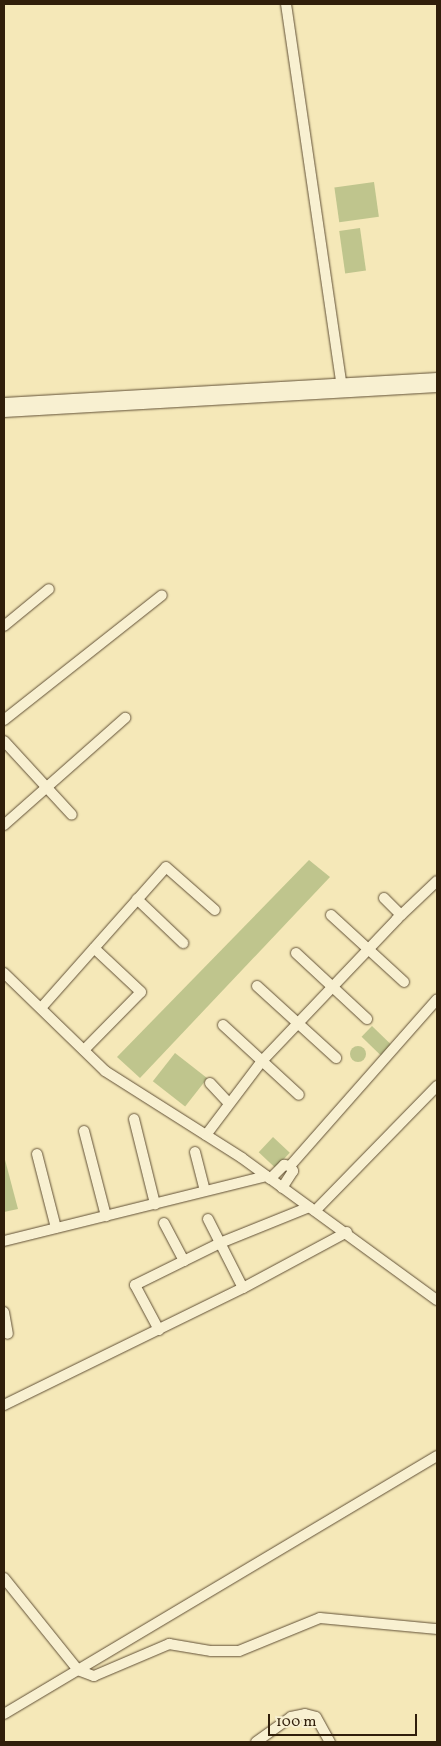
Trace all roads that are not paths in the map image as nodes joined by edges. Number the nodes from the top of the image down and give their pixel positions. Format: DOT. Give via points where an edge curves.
graph roads {
  1 [pos="286,4"];
  2 [pos="437,378"];
  3 [pos="437,387"];
  4 [pos="342,389"];
  5 [pos="4,402"];
  6 [pos="4,412"];
  7 [pos="49,589"];
  8 [pos="162,595"];
  9 [pos="4,626"];
  10 [pos="125,718"];
  11 [pos="4,720"];
  12 [pos="4,741"];
  13 [pos="45,788"];
  14 [pos="72,815"];
  15 [pos="4,825"];
  16 [pos="436,883"];
  17 [pos="384,898"];
  18 [pos="137,899"];
  19 [pos="215,910"];
  20 [pos="331,915"];
  21 [pos="401,915"];
  22 [pos="183,943"];
  23 [pos="94,948"];
  24 [pos="368,949"];
  25 [pos="296,953"];
  26 [pos="4,973"];
  27 [pos="404,982"];
  28 [pos="257,986"];
  29 [pos="332,986"];
  30 [pos="436,1002"];
  31 [pos="41,1008"];
  32 [pos="367,1020"];
  33 [pos="298,1023"];
  34 [pos="223,1024"];
  35 [pos="84,1050"];
  36 [pos="336,1058"];
  37 [pos="262,1061"];
  38 [pos="210,1083"];
  39 [pos="437,1086"];
  40 [pos="299,1095"];
  41 [pos="228,1102"];
  42 [pos="134,1119"];
  43 [pos="84,1131"];
  44 [pos="206,1135"];
  45 [pos="195,1152"];
  46 [pos="37,1154"];
  47 [pos="290,1166"];
  48 [pos="268,1178"];
  49 [pos="282,1188"];
  50 [pos="206,1191"];
  51 [pos="155,1204"];
  52 [pos="312,1209"];
  53 [pos="106,1216"];
  54 [pos="208,1219"];
  55 [pos="164,1223"];
  56 [pos="56,1228"];
  57 [pos="347,1232"];
  58 [pos="4,1241"];
  59 [pos="220,1244"];
  60 [pos="184,1261"];
  61 [pos="243,1288"];
  62 [pos="437,1300"];
  63 [pos="4,1312"];
  64 [pos="159,1330"];
  65 [pos="8,1334"];
  66 [pos="4,1405"];
  67 [pos="437,1456"];
  68 [pos="4,1578"];
  69 [pos="437,1630"];
  70 [pos="78,1670"];
  71 [pos="4,1714"];
  72 [pos="256,1742"];
  73 [pos="330,1742"];
  1 -- 4 [label="street"];
  2 -- 4 [label="street"];
  3 -- 4 [label="street"];
  4 -- 5 [label="street"];
  4 -- 6 [label="street"];
  7 -- 9 [label="street"];
  8 -- 11 [label="street"];
  10 -- 13 [label="street"];
  12 -- 13 [label="street"];
  13 -- 14 [label="street"];
  13 -- 15 [label="street"];
  16 -- 21 [label="street"];
  17 -- 21 [label="street"];
  18 -- 19 [label="street" via="166,867"];
  18 -- 22 [label="street"];
  18 -- 23 [label="street"];
  20 -- 24 [label="street"];
  21 -- 24 [label="street"];
  23 -- 31 [label="street"];
  23 -- 35 [label="street" via="141,992"];
  24 -- 27 [label="street"];
  24 -- 29 [label="street"];
  25 -- 29 [label="street"];
  26 -- 31 [label="street"];
  28 -- 33 [label="street"];
  29 -- 32 [label="street"];
  29 -- 33 [label="street"];
  30 -- 47 [label="street"];
  31 -- 35 [label="street"];
  33 -- 36 [label="street"];
  33 -- 37 [label="street"];
  34 -- 37 [label="street"];
  35 -- 44 [label="street" via="105,1071"];
  37 -- 40 [label="street"];
  37 -- 41 [label="street"];
  38 -- 41 [label="street"];
  39 -- 52 [label="street"];
  41 -- 44 [label="street"];
  42 -- 51 [label="street"];
  43 -- 53 [label="street"];
  44 -- 48 [label="street"];
  45 -- 50 [label="street"];
  46 -- 56 [label="street"];
  47 -- 48 [label="street" via="284,1165"];
  47 -- 49 [label="street" via="293,1171"];
  48 -- 49 [label="street"];
  48 -- 50 [label="street"];
  49 -- 52 [label="street"];
  50 -- 51 [label="street"];
  51 -- 53 [label="street"];
  52 -- 57 [label="street"];
  52 -- 59 [label="street"];
  53 -- 56 [label="street"];
  54 -- 59 [label="street"];
  55 -- 60 [label="street"];
  56 -- 58 [label="street"];
  57 -- 61 [label="street"];
  57 -- 62 [label="street"];
  59 -- 60 [label="street"];
  59 -- 61 [label="street"];
  60 -- 64 [label="street" via="135,1285"];
  61 -- 64 [label="street"];
  63 -- 65 [label="street"];
  64 -- 66 [label="street"];
  67 -- 70 [label="street"];
  68 -- 70 [label="street"];
  69 -- 70 [label="street" via="320,1618 239,1651 211,1651 169,1644 94,1676"];
  70 -- 71 [label="street"];
  72 -- 73 [label="street" via="290,1717 305,1714 316,1717"];
}
